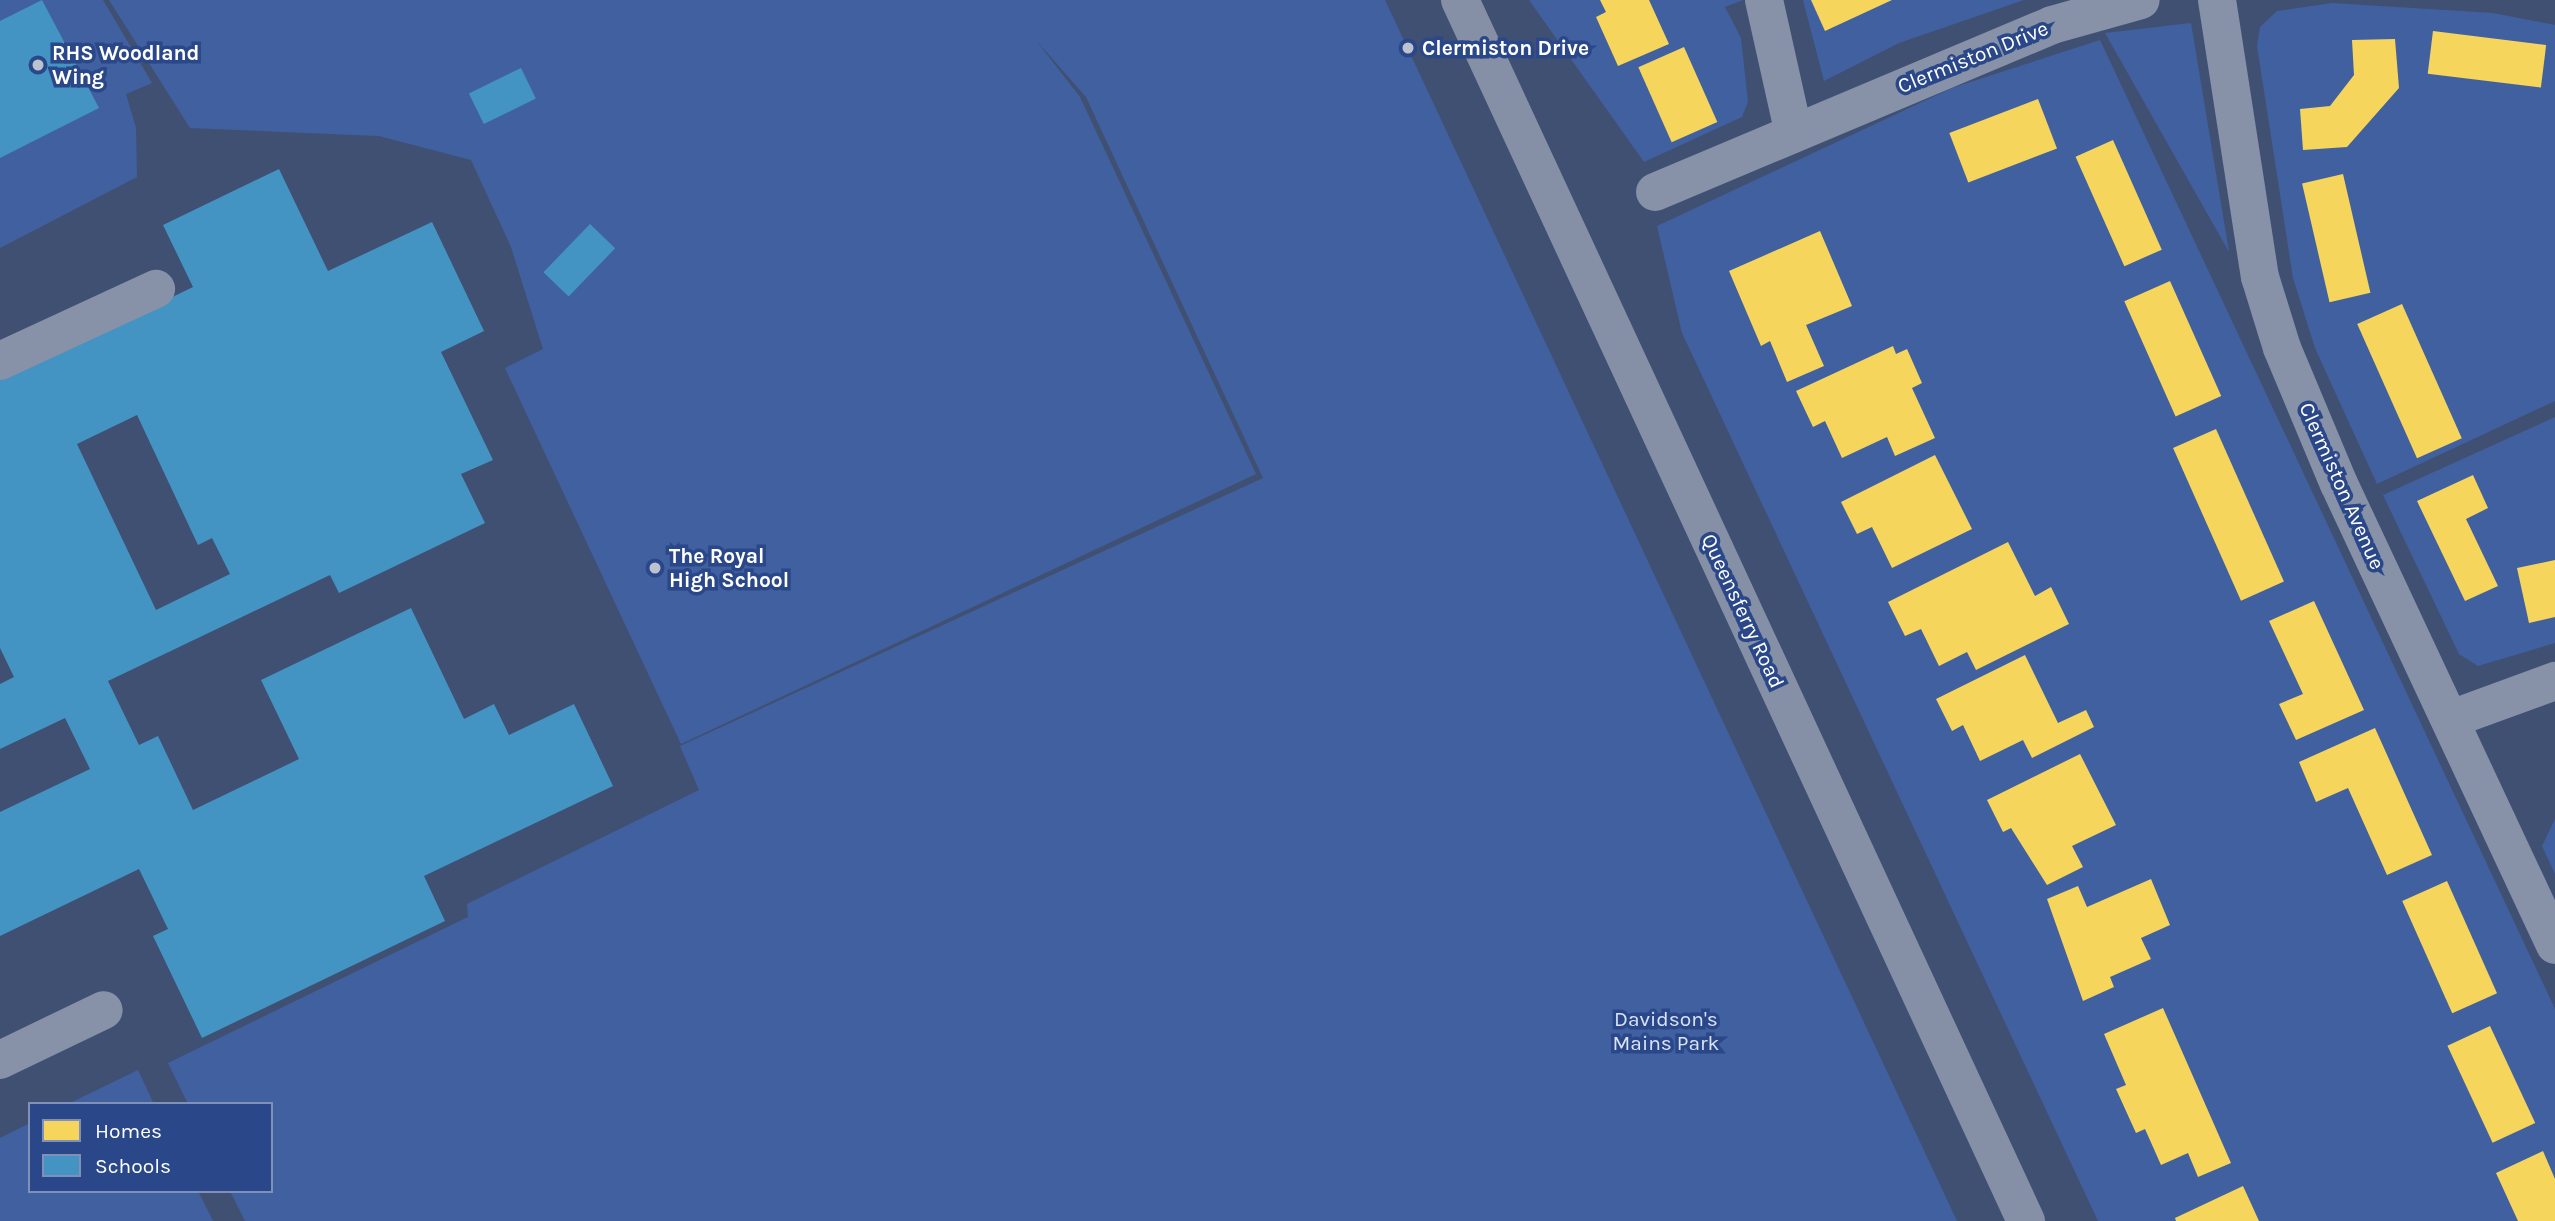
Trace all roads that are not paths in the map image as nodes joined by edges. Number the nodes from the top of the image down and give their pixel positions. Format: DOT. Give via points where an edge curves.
graph roads {
  1 [pos="1460,0"];
  2 [pos="1764,0"];
  3 [pos="2141,0"];
  4 [pos="2217,0"];
  5 [pos="1793,130"];
  6 [pos="1655,192"];
  7 [pos="156,289"];
  8 [pos="0,361"];
  9 [pos="2555,681"];
  10 [pos="2451,719"];
  11 [pos="2555,945"];
  12 [pos="104,1010"];
  13 [pos="0,1060"];
  14 [pos="2026,1221"];
  1 -- 14 [label="main road, Queensferry Road"];
  2 -- 5 [label="street"];
  3 -- 5 [label="street, Clermiston Drive" via="2092,9"];
  4 -- 10 [label="street, Clermiston Avenue" via="2260,277 2282,348 2339,484"];
  5 -- 6 [label="street, Clermiston Drive"];
  7 -- 8 [label="street"];
  9 -- 10 [label="street"];
  10 -- 11 [label="street, Clermiston Avenue"];
  12 -- 13 [label="street"];
}
